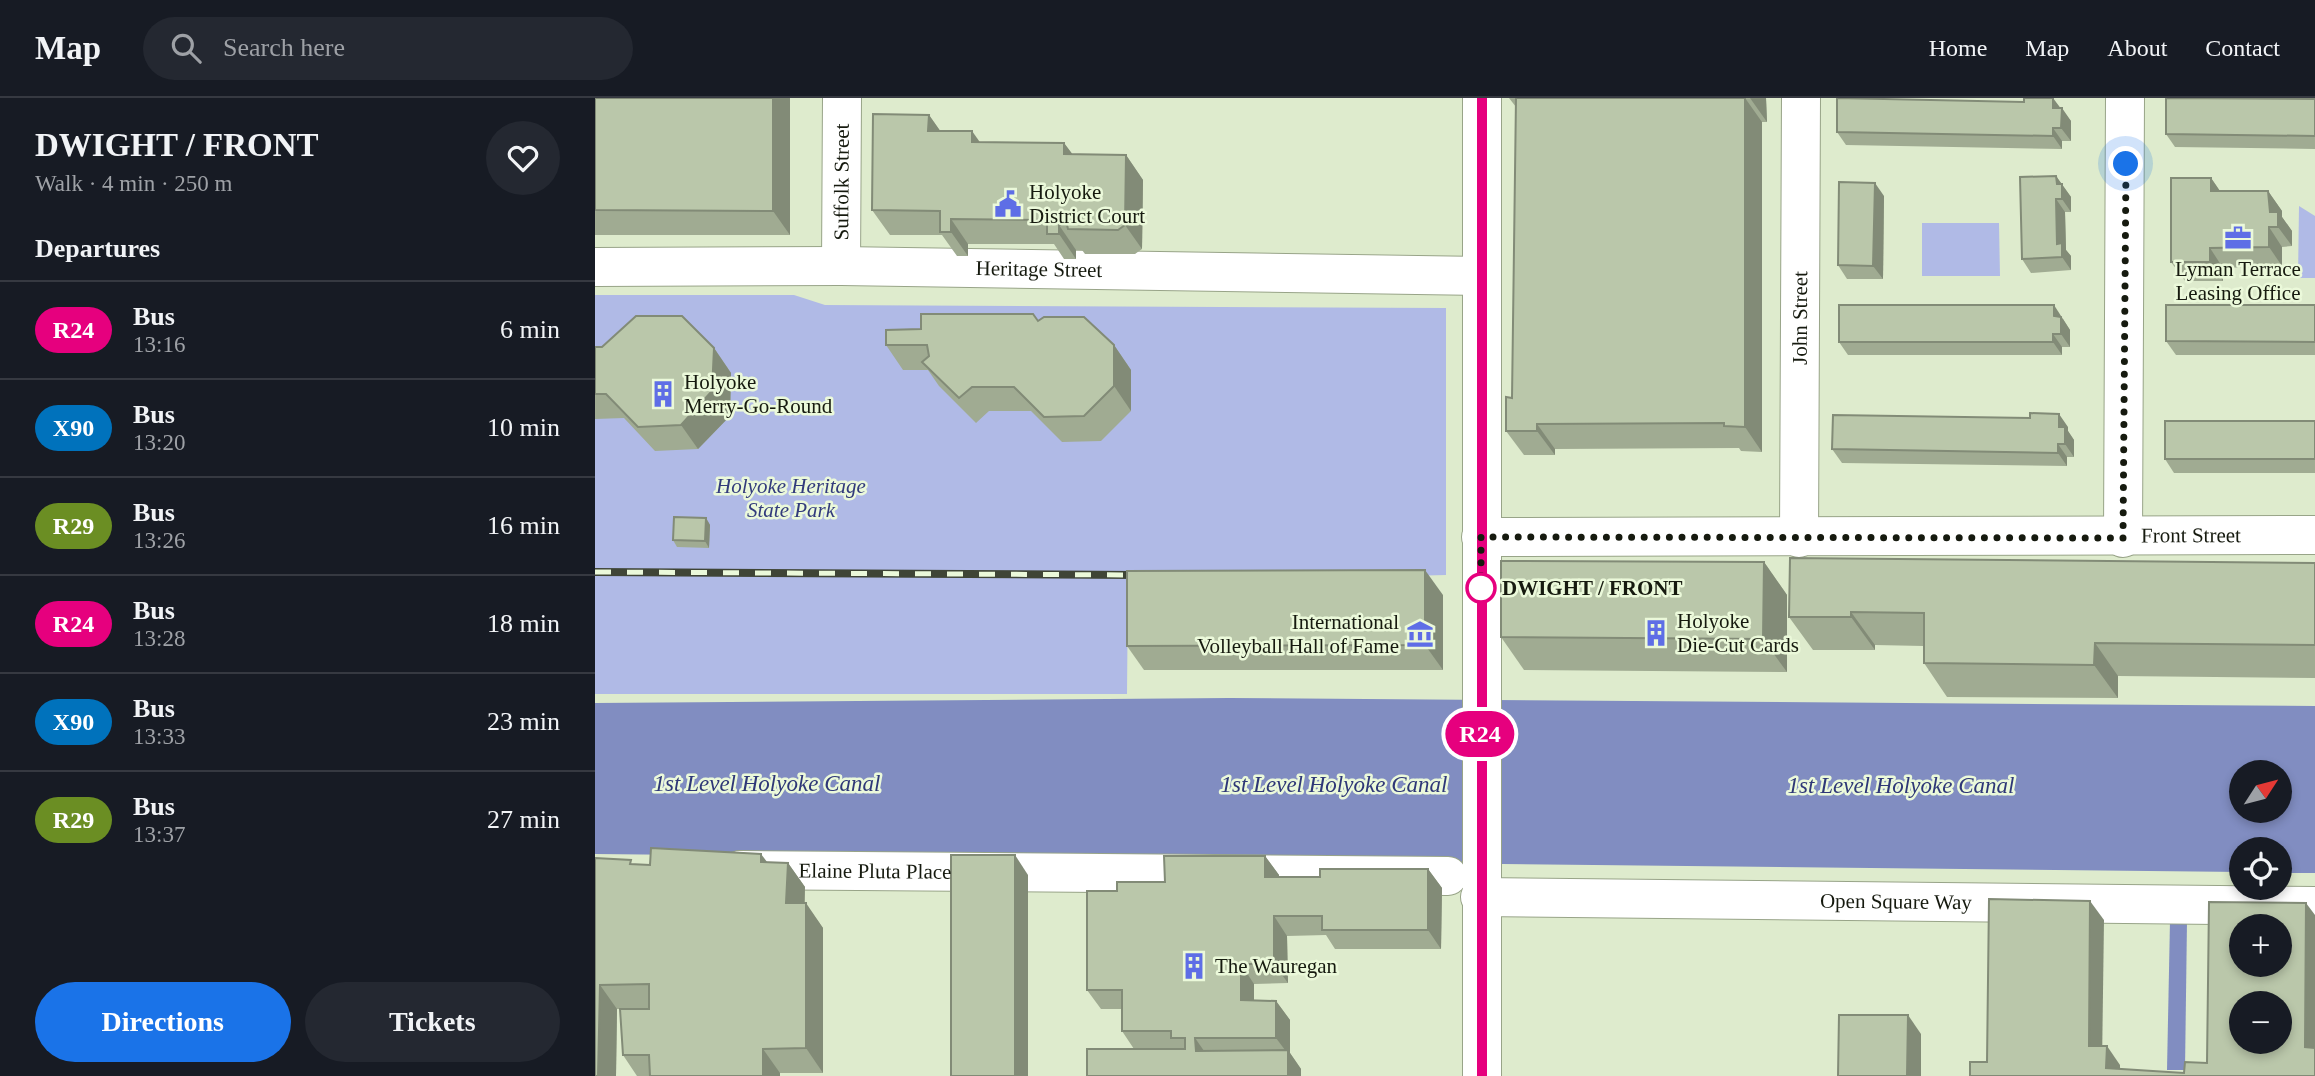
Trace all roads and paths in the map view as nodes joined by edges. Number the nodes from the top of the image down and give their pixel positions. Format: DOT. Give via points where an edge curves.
graph roads {
  1 [pos="842,98"];
  2 [pos="1482,98"];
  3 [pos="1801,98"];
  4 [pos="2125,98"];
  5 [pos="841,265"];
  6 [pos="595,267"];
  7 [pos="1482,276"];
  8 [pos="2315,536"];
  9 [pos="1481,537"];
  10 [pos="1799,538"];
  11 [pos="2123,538"];
  12 [pos="707,869"];
  13 [pos="1469,884"];
  14 [pos="2315,906"];
  15 [pos="1482,1076"];
  1 -- 5 [label="street, Suffolk Street"];
  2 -- 7 [label="street"];
  3 -- 10 [label="street, John Street"];
  4 -- 11 [label="street"];
  5 -- 6 [label="street, Heritage Street"];
  5 -- 7 [label="street, Heritage Street"];
  7 -- 9 [label="street"];
  8 -- 11 [label="street, Front Street"];
  9 -- 10 [label="street, Front Street"];
  9 -- 13 [label="street" via="1480,693"];
  10 -- 11 [label="street, Front Street"];
  12 -- 13 [label="street, Elaine Pluta Place"];
  13 -- 14 [label="street, Open Square Way"];
  13 -- 15 [label="street"];
}
